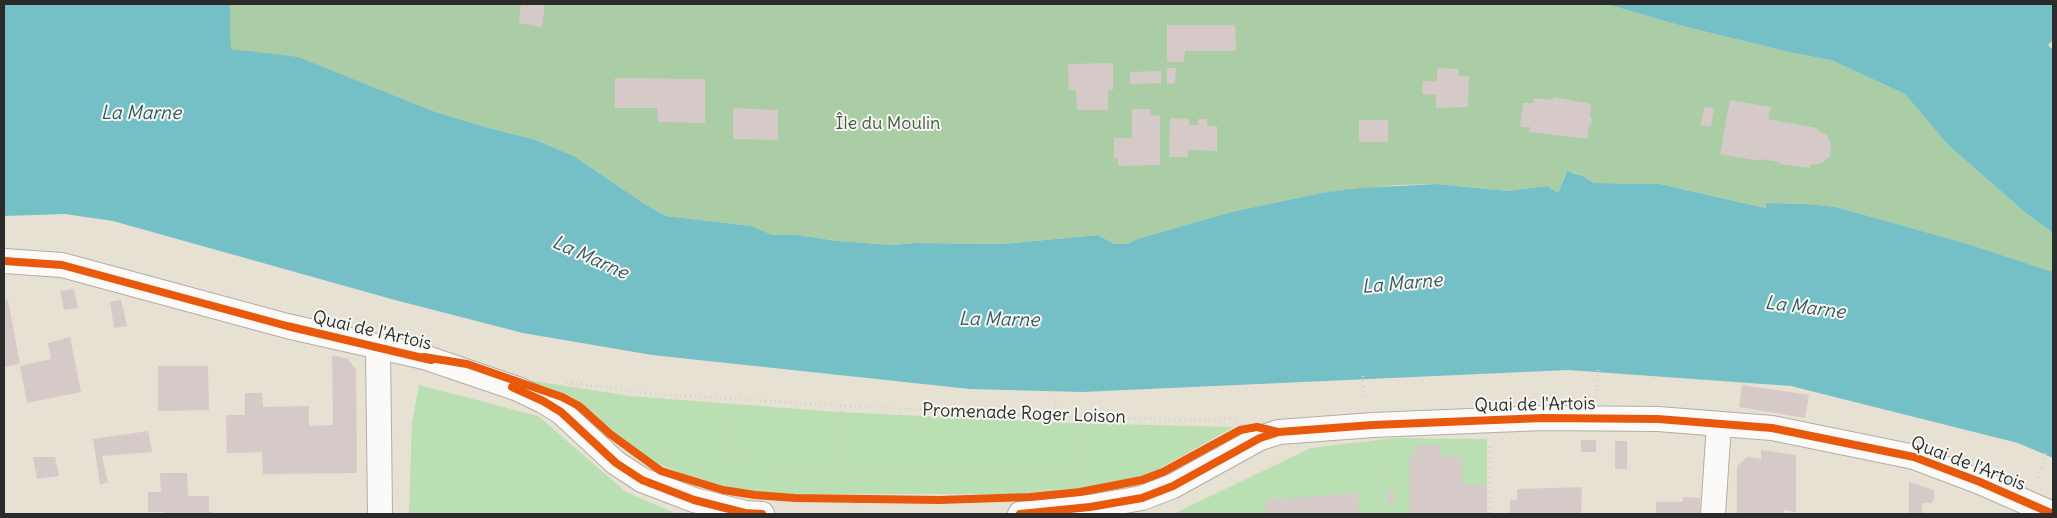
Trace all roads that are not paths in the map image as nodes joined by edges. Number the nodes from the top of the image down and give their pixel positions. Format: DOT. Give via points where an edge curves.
graph roads {
  1 [pos="4,260"];
  2 [pos="378,348"];
  3 [pos="1719,424"];
  4 [pos="2038,511"];
  5 [pos="380,514"];
  6 [pos="762,514"];
  7 [pos="1020,514"];
  8 [pos="1713,514"];
  1 -- 2 [label="street, Quai de l'Artois" via="62,265"];
  2 -- 5 [label="street"];
  2 -- 6 [label="street, Quai de l'Artois" via="424,357 518,389 561,412 616,463 642,480 694,500"];
  3 -- 4 [label="street, Quai de l'Artois" via="1772,428 1914,457"];
  3 -- 7 [label="street, Quai de l'Artois" via="1658,419 1543,418 1279,432 1260,438 1173,486 1142,498"];
  3 -- 8 [label="street"];
}
